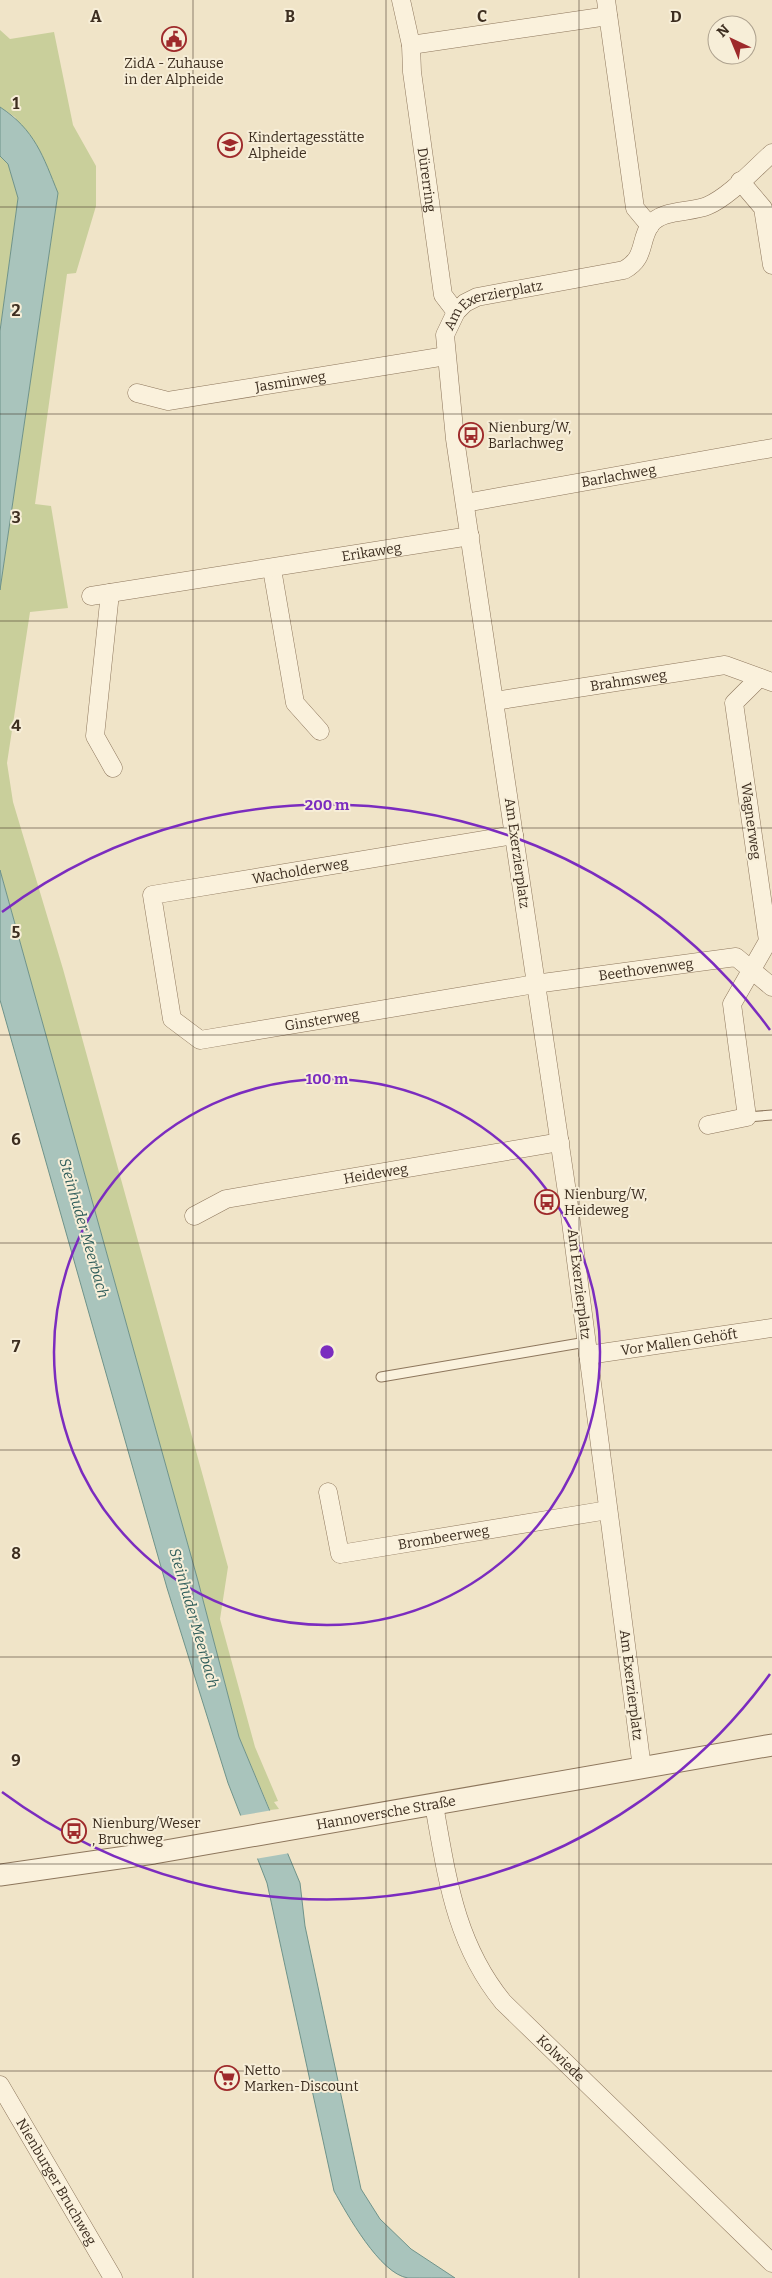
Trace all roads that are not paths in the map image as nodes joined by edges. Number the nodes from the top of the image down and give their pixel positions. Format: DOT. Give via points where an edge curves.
graph roads {
  1 [pos="401,0"];
  2 [pos="607,8"];
  3 [pos="411,45"];
  4 [pos="772,153"];
  5 [pos="740,182"];
  6 [pos="650,226"];
  7 [pos="772,265"];
  8 [pos="456,312"];
  9 [pos="446,356"];
  10 [pos="137,393"];
  11 [pos="772,448"];
  12 [pos="465,503"];
  13 [pos="470,536"];
  14 [pos="272,569"];
  15 [pos="110,593"];
  16 [pos="91,596"];
  17 [pos="766,680"];
  18 [pos="495,701"];
  19 [pos="320,731"];
  20 [pos="113,768"];
  21 [pos="514,834"];
  22 [pos="163,963"];
  23 [pos="752,970"];
  24 [pos="535,984"];
  25 [pos="772,988"];
  26 [pos="772,1115"];
  27 [pos="747,1117"];
  28 [pos="708,1125"];
  29 [pos="560,1142"];
  30 [pos="194,1216"];
  31 [pos="772,1328"];
  32 [pos="587,1348"];
  33 [pos="381,1377"];
  34 [pos="328,1492"];
  35 [pos="608,1510"];
  36 [pos="772,1746"];
  37 [pos="642,1768"];
  38 [pos="434,1805"];
  39 [pos="0,1875"];
  40 [pos="0,2085"];
  41 [pos="768,2253"];
  42 [pos="113,2278"];
  1 -- 3 [label="street, Dürerring"];
  2 -- 3 [label="street"];
  2 -- 6 [label="street" via="635,208"];
  3 -- 8 [label="street, Dürerring" via="443,295"];
  4 -- 5 [label="street"];
  5 -- 6 [label="street" via="707,206 658,218"];
  5 -- 7 [label="street" via="763,208"];
  6 -- 8 [label="street, Am Exerzierplatz" via="639,256 624,270 477,297"];
  8 -- 9 [label="street, Am Exerzierplatz" via="445,336"];
  9 -- 10 [label="street, Jasminweg" via="168,401"];
  9 -- 12 [label="street, Am Exerzierplatz"];
  11 -- 12 [label="street, Barlachweg"];
  12 -- 13 [label="street, Am Exerzierplatz"];
  13 -- 14 [label="street, Erikaweg"];
  13 -- 18 [label="street, Am Exerzierplatz"];
  14 -- 15 [label="street, Erikaweg"];
  14 -- 19 [label="street" via="295,703"];
  15 -- 16 [label="street, Erikaweg"];
  15 -- 20 [label="street" via="95,736"];
  17 -- 18 [label="street, Brahmsweg" via="724,665"];
  17 -- 23 [label="street, Wagnerweg" via="734,703 768,941"];
  18 -- 21 [label="street, Am Exerzierplatz"];
  21 -- 22 [label="street, Wacholderweg" via="152,896"];
  21 -- 24 [label="street, Am Exerzierplatz"];
  22 -- 24 [label="street, Ginsterweg" via="172,1019 200,1040"];
  23 -- 24 [label="street, Beethovenweg" via="736,957"];
  23 -- 25 [label="street, Beethovenweg"];
  23 -- 27 [label="street" via="732,1004"];
  24 -- 29 [label="street, Am Exerzierplatz"];
  26 -- 27 [label="lane"];
  27 -- 28 [label="street"];
  29 -- 30 [label="street, Heideweg" via="226,1199"];
  29 -- 32 [label="street, Am Exerzierplatz"];
  31 -- 32 [label="street, Vor Mallen Gehöft"];
  32 -- 33 [label="lane"];
  32 -- 35 [label="street, Am Exerzierplatz"];
  34 -- 35 [label="street, Brombeerweg" via="340,1554"];
  35 -- 37 [label="street, Am Exerzierplatz"];
  36 -- 37 [label="street, Hannoversche Straße"];
  37 -- 38 [label="street, Hannoversche Straße"];
  38 -- 39 [label="street, Hannoversche Straße" via="154,1853"];
  38 -- 41 [label="street, Kolwiede" via="456,1914 487,1982 503,2002"];
  40 -- 42 [label="street, Nienburger Bruchweg"];
}
